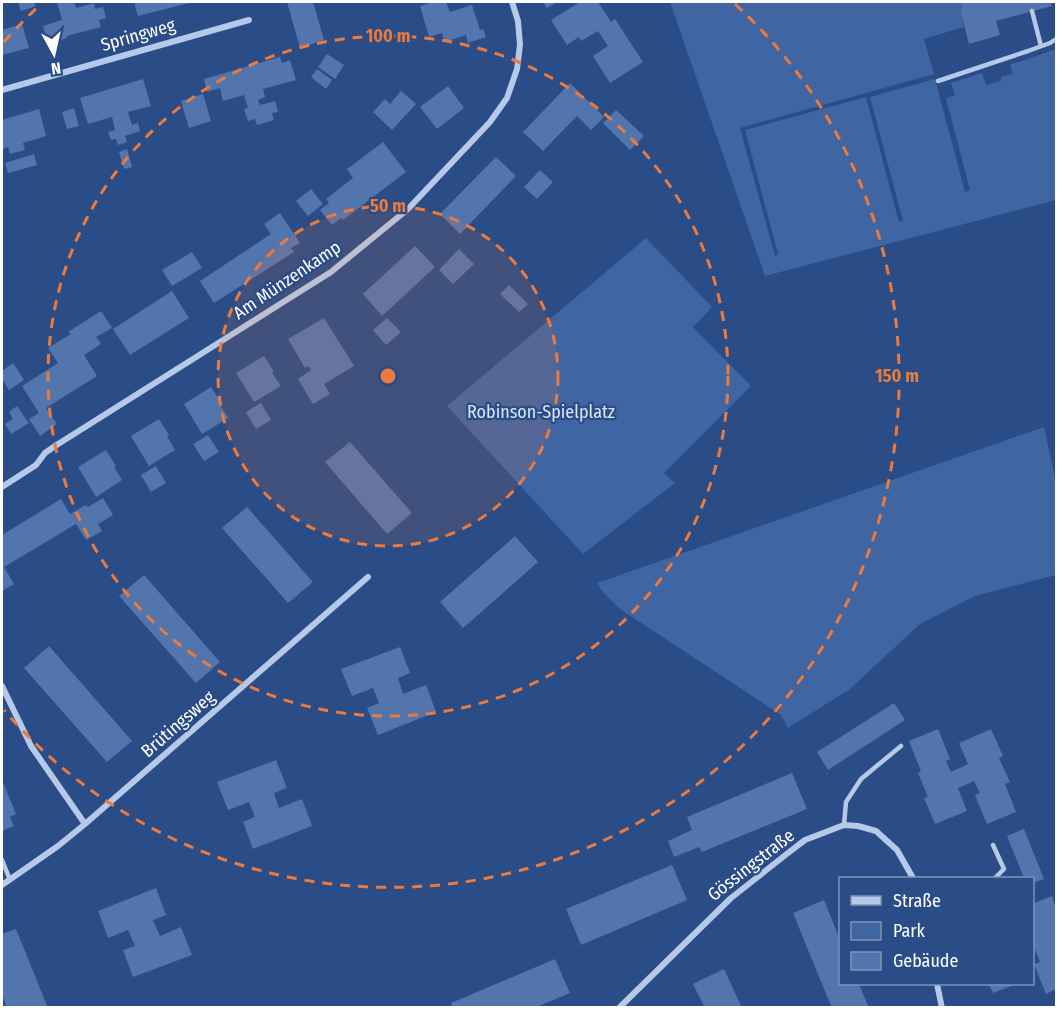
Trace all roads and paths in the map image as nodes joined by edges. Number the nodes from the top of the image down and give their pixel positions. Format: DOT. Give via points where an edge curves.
graph roads {
  1 [pos="512,2"];
  2 [pos="1032,11"];
  3 [pos="249,20"];
  4 [pos="1056,39"];
  5 [pos="1041,46"];
  6 [pos="938,81"];
  7 [pos="2,90"];
  8 [pos="2,487"];
  9 [pos="368,577"];
  10 [pos="2,686"];
  11 [pos="901,746"];
  12 [pos="85,824"];
  13 [pos="844,825"];
  14 [pos="993,845"];
  15 [pos="2,860"];
  16 [pos="912,877"];
  17 [pos="996,877"];
  18 [pos="10,880"];
  19 [pos="2,885"];
  20 [pos="937,985"];
  21 [pos="619,1008"];
  22 [pos="942,1008"];
  1 -- 8 [label="street, Am Münzenkamp" via="520,45 507,98 490,122 408,209 331,272 55,446 36,465"];
  2 -- 5 [label="lane"];
  3 -- 7 [label="street, Springweg"];
  4 -- 5 [label="lane"];
  5 -- 6 [label="lane"];
  9 -- 12 [label="street, Brütingsweg"];
  10 -- 12 [label="street" via="31,746"];
  11 -- 13 [label="lane" via="861,778 846,802"];
  12 -- 18 [label="street, Brütingsweg"];
  13 -- 16 [label="street" via="876,831 897,850"];
  13 -- 21 [label="street, Gössingstraße" via="805,840 731,898"];
  14 -- 17 [label="lane" via="1004,870"];
  15 -- 18 [label="lane"];
  18 -- 19 [label="street, Brütingsweg"];
  20 -- 22 [label="street"];
}
